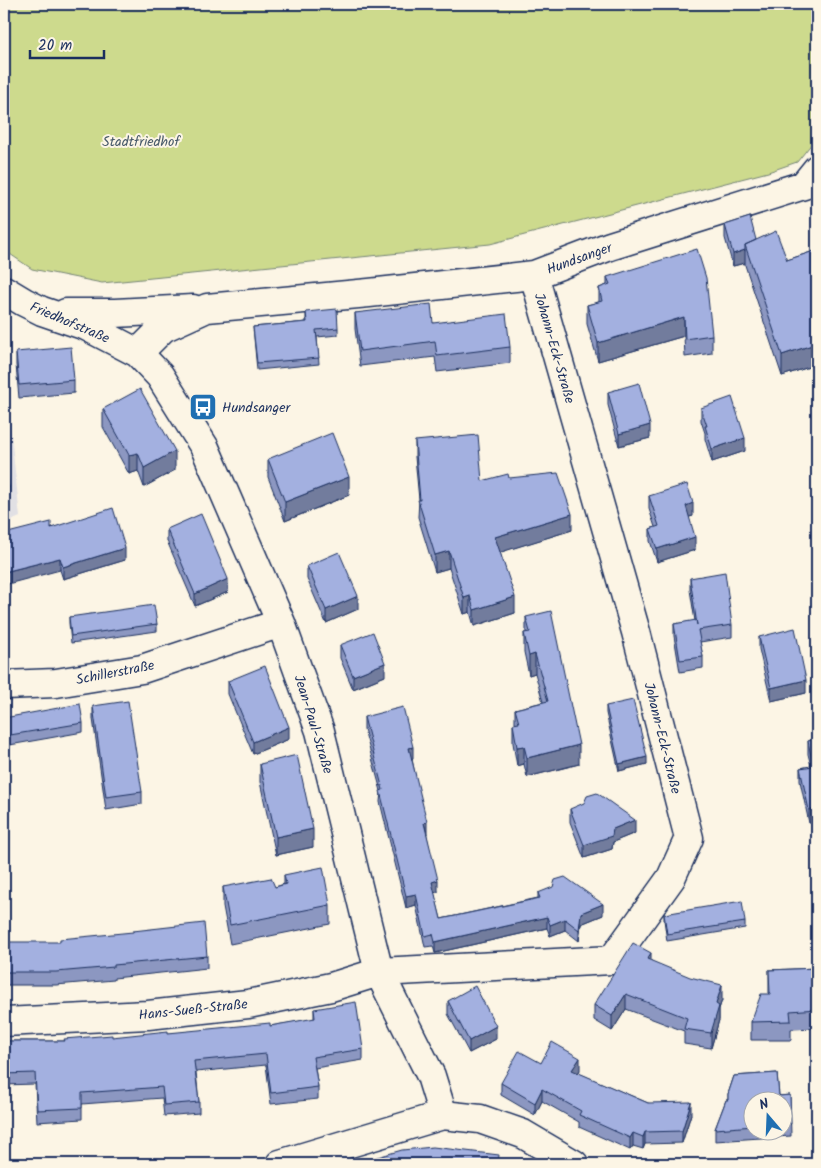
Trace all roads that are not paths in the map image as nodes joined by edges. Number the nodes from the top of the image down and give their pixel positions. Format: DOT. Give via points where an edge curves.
graph roads {
  1 [pos="817,169"];
  2 [pos="534,275"];
  3 [pos="4,290"];
  4 [pos="207,308"];
  5 [pos="42,311"];
  6 [pos="138,353"];
  7 [pos="281,623"];
  8 [pos="4,685"];
  9 [pos="379,972"];
  10 [pos="4,1022"];
  11 [pos="443,1115"];
  12 [pos="280,1164"];
  13 [pos="574,1164"];
  1 -- 2 [label="street, Hundsanger" via="804,185 610,246"];
  2 -- 4 [label="street, Hundsanger"];
  2 -- 9 [label="street, Johann-Eck-Straße" via="636,632 689,838 670,878 612,960"];
  3 -- 5 [label="street, Friedhofstraße"];
  4 -- 5 [label="street, Hundsanger" via="81,314"];
  4 -- 6 [label="street, Hundsanger" via="163,328"];
  5 -- 6 [label="street, Friedhofstraße" via="86,326"];
  6 -- 7 [label="street, Jean-Paul-Straße" via="160,376 205,448"];
  7 -- 8 [label="street, Schillerstraße" via="142,669 56,682"];
  7 -- 9 [label="street, Jean-Paul-Straße" via="320,731"];
  9 -- 10 [label="street, Hans-Sueß-Straße" via="331,987 248,1004 148,1015"];
  9 -- 11 [label="street, Jean-Paul-Straße" via="431,1076"];
  11 -- 12 [label="street"];
  11 -- 13 [label="street" via="480,1119 523,1134"];
}
